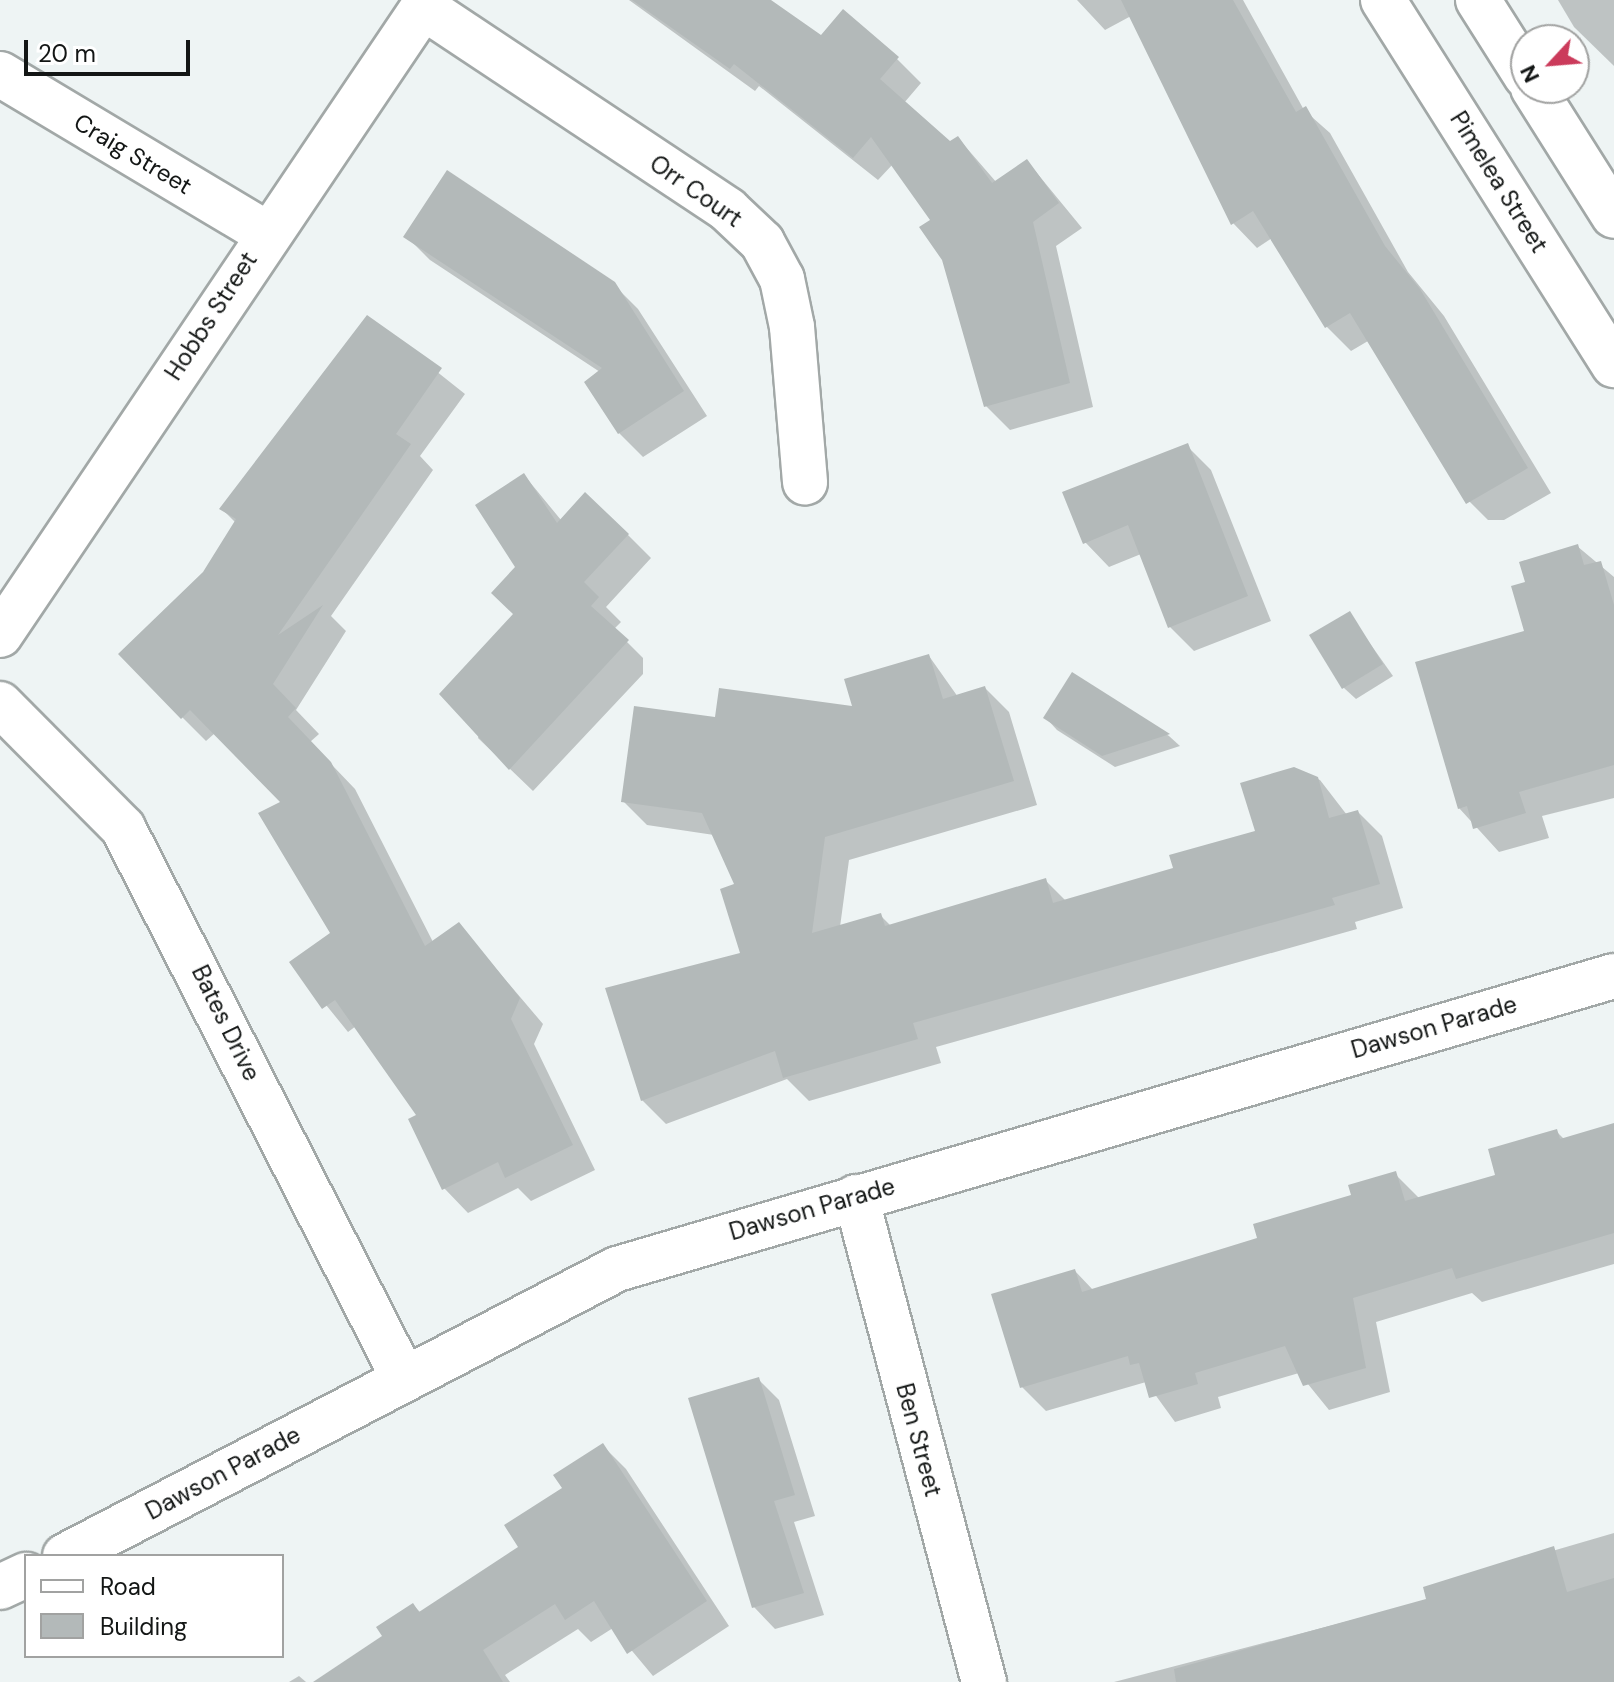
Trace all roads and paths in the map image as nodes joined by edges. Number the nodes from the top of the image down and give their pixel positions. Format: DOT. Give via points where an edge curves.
graph roads {
  1 [pos="1383,0"];
  2 [pos="1478,0"];
  3 [pos="425,4"];
  4 [pos="1510,51"];
  5 [pos="0,74"];
  6 [pos="1543,104"];
  7 [pos="1614,216"];
  8 [pos="266,233"];
  9 [pos="1614,365"];
  10 [pos="805,482"];
  11 [pos="0,635"];
  12 [pos="0,704"];
  13 [pos="1611,974"];
  14 [pos="856,1197"];
  15 [pos="403,1377"];
  16 [pos="69,1554"];
  17 [pos="24,1576"];
  18 [pos="0,1587"];
  19 [pos="984,1682"];
  1 -- 9 [label="street, Pimelea Street"];
  2 -- 4 [label="street"];
  3 -- 8 [label="street, Hobbs Street"];
  3 -- 10 [label="street, Orr Court" via="728,210 762,242 782,279 792,327"];
  5 -- 8 [label="street, Craig Street"];
  6 -- 7 [label="street"];
  8 -- 11 [label="street, Hobbs Street"];
  12 -- 15 [label="street, Bates Drive" via="108,809 145,865"];
  13 -- 14 [label="street, Dawson Parade"];
  14 -- 15 [label="street, Dawson Parade" via="617,1269"];
  14 -- 19 [label="street, Ben Street"];
  15 -- 16 [label="street, Dawson Parade"];
  17 -- 18 [label="street"];
}
